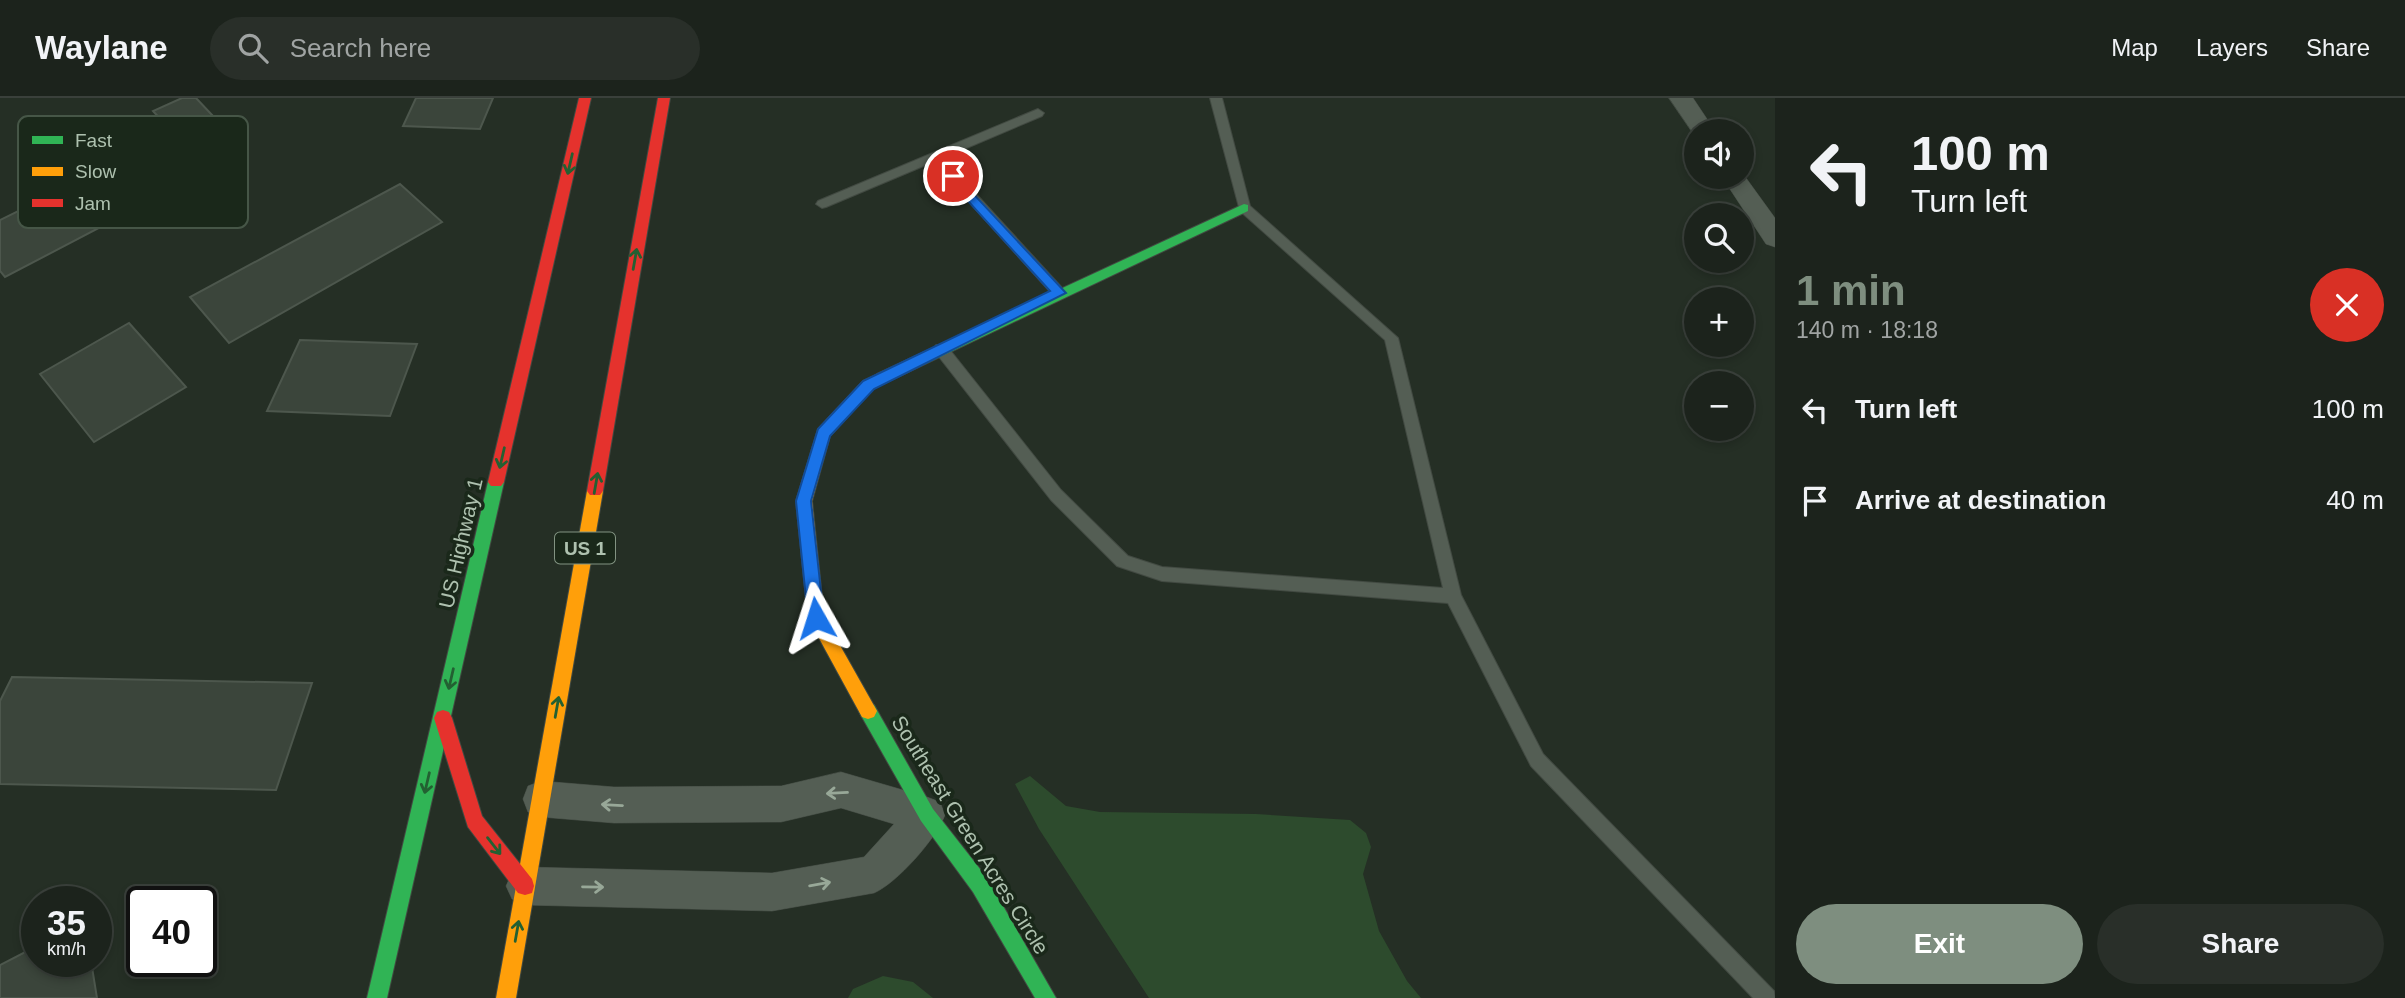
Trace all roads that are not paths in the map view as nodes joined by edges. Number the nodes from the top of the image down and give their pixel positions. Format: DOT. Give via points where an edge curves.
graph roads {
  1 [pos="585,98"];
  2 [pos="664,98"];
  3 [pos="1216,98"];
  4 [pos="1681,98"];
  5 [pos="1038,113"];
  6 [pos="1695,119"];
  7 [pos="935,156"];
  8 [pos="1742,189"];
  9 [pos="822,204"];
  10 [pos="1244,208"];
  11 [pos="1775,238"];
  12 [pos="1059,293"];
  13 [pos="941,349"];
  14 [pos="1453,596"];
  15 [pos="442,716"];
  16 [pos="541,799"];
  17 [pos="927,814"];
  18 [pos="525,886"];
  19 [pos="377,998"];
  20 [pos="506,998"];
  21 [pos="1046,998"];
  22 [pos="1767,998"];
  1 -- 15 [label="main road, US Highway 1, one-way"];
  16 -- 2 [label="main road, US 1, one-way"];
  3 -- 10 [label="lane"];
  4 -- 6 [label="street"];
  5 -- 7 [label="lane"];
  7 -- 9 [label="lane"];
  7 -- 12 [label="lane"];
  8 -- 11 [label="street"];
  10 -- 12 [label="main road, Southeast Green Acres Circle"];
  10 -- 14 [label="lane" via="1391,338"];
  12 -- 13 [label="main road, Southeast Green Acres Circle"];
  13 -- 14 [label="lane" via="1056,495 1123,561 1162,574"];
  13 -- 17 [label="main road, Southeast Green Acres Circle" via="869,385 824,433 804,501 816,618"];
  14 -- 22 [label="lane" via="1537,760"];
  15 -- 18 [label="main road, one-way" via="474,821"];
  15 -- 19 [label="main road, US Highway 1, one-way"];
  17 -- 16 [label="street, one-way" via="841,790 781,804 614,805"];
  16 -- 18 [label="main road, US 1"];
  18 -- 17 [label="street, one-way" via="772,892 874,874"];
  17 -- 21 [label="main road, Southeast Green Acres Circle" via="981,885"];
  20 -- 18 [label="main road, US 1, one-way"];
}
